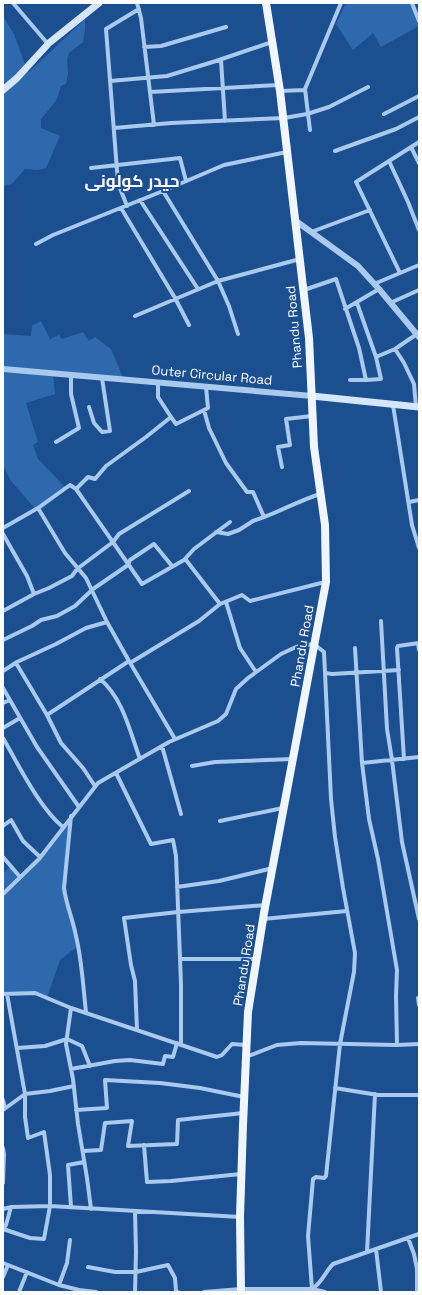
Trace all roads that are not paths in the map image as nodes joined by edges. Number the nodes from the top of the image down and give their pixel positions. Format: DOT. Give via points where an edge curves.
graph roads {
  1 [pos="13,3"];
  2 [pos="98,3"];
  3 [pos="137,3"];
  4 [pos="266,3"];
  5 [pos="341,3"];
  6 [pos="412,3"];
  7 [pos="139,9"];
  8 [pos="419,21"];
  9 [pos="226,26"];
  10 [pos="272,42"];
  11 [pos="48,44"];
  12 [pos="144,47"];
  13 [pos="221,60"];
  14 [pos="148,78"];
  15 [pos="110,81"];
  16 [pos="368,87"];
  17 [pos="280,88"];
  18 [pos="223,89"];
  19 [pos="3,90"];
  20 [pos="305,90"];
  21 [pos="150,92"];
  22 [pos="419,96"];
  23 [pos="307,114"];
  24 [pos="384,114"];
  25 [pos="419,116"];
  26 [pos="284,118"];
  27 [pos="225,121"];
  28 [pos="154,125"];
  29 [pos="114,128"];
  30 [pos="310,130"];
  31 [pos="419,142"];
  32 [pos="411,147"];
  33 [pos="335,151"];
  34 [pos="288,152"];
  35 [pos="389,161"];
  36 [pos="419,163"];
  37 [pos="117,165"];
  38 [pos="91,168"];
  39 [pos="186,182"];
  40 [pos="163,192"];
  41 [pos="140,200"];
  42 [pos="126,206"];
  43 [pos="121,208"];
  44 [pos="370,210"];
  45 [pos="296,221"];
  46 [pos="419,230"];
  47 [pos="311,232"];
  48 [pos="36,244"];
  49 [pos="300,258"];
  50 [pos="419,265"];
  51 [pos="400,273"];
  52 [pos="218,281"];
  53 [pos="374,284"];
  54 [pos="198,289"];
  55 [pos="379,289"];
  56 [pos="304,290"];
  57 [pos="419,290"];
  58 [pos="175,298"];
  59 [pos="357,303"];
  60 [pos="390,303"];
  61 [pos="345,309"];
  62 [pos="135,316"];
  63 [pos="189,325"];
  64 [pos="238,334"];
  65 [pos="418,336"];
  66 [pos="395,349"];
  67 [pos="376,357"];
  68 [pos="3,369"];
  69 [pos="71,375"];
  70 [pos="102,378"];
  71 [pos="350,380"];
  72 [pos="366,380"];
  73 [pos="158,383"];
  74 [pos="206,387"];
  75 [pos="312,396"];
  76 [pos="393,405"];
  77 [pos="89,407"];
  78 [pos="417,407"];
  79 [pos="204,410"];
  80 [pos="313,416"];
  81 [pos="172,417"];
  82 [pos="56,442"];
  83 [pos="282,467"];
  84 [pos="76,488"];
  85 [pos="189,490"];
  86 [pos="321,493"];
  87 [pos="419,500"];
  88 [pos="409,502"];
  89 [pos="38,508"];
  90 [pos="264,517"];
  91 [pos="230,522"];
  92 [pos="3,528"];
  93 [pos="216,532"];
  94 [pos="3,534"];
  95 [pos="113,542"];
  96 [pos="419,548"];
  97 [pos="184,560"];
  98 [pos="128,565"];
  99 [pos="172,566"];
  100 [pos="77,569"];
  101 [pos="326,582"];
  102 [pos="92,590"];
  103 [pos="34,594"];
  104 [pos="226,602"];
  105 [pos="220,604"];
  106 [pos="3,611"];
  107 [pos="381,621"];
  108 [pos="106,622"];
  109 [pos="3,640"];
  110 [pos="418,643"];
  111 [pos="314,644"];
  112 [pos="355,648"];
  113 [pos="419,650"];
  114 [pos="130,662"];
  115 [pos="16,663"];
  116 [pos="384,670"];
  117 [pos="399,670"];
  118 [pos="3,671"];
  119 [pos="256,672"];
  120 [pos="356,672"];
  121 [pos="325,673"];
  122 [pos="100,679"];
  123 [pos="3,688"];
  124 [pos="10,700"];
  125 [pos="3,703"];
  126 [pos="47,715"];
  127 [pos="20,718"];
  128 [pos="3,728"];
  129 [pos="3,738"];
  130 [pos="175,739"];
  131 [pos="162,746"];
  132 [pos="419,757"];
  133 [pos="293,758"];
  134 [pos="140,759"];
  135 [pos="404,759"];
  136 [pos="392,760"];
  137 [pos="362,763"];
  138 [pos="192,766"];
  139 [pos="116,773"];
  140 [pos="96,786"];
  141 [pos="79,807"];
  142 [pos="284,808"];
  143 [pos="181,814"];
  144 [pos="71,816"];
  145 [pos="220,821"];
  146 [pos="3,826"];
  147 [pos="63,827"];
  148 [pos="3,857"];
  149 [pos="40,857"];
  150 [pos="273,868"];
  151 [pos="20,878"];
  152 [pos="177,887"];
  153 [pos="3,894"];
  154 [pos="266,906"];
  155 [pos="347,911"];
  156 [pos="178,912"];
  157 [pos="263,919"];
  158 [pos="419,919"];
  159 [pos="180,959"];
  160 [pos="257,959"];
  161 [pos="5,994"];
  162 [pos="418,998"];
  163 [pos="419,1005"];
  164 [pos="71,1008"];
  165 [pos="86,1012"];
  166 [pos="137,1030"];
  167 [pos="67,1039"];
  168 [pos="179,1044"];
  169 [pos="340,1044"];
  170 [pos="419,1044"];
  171 [pos="246,1045"];
  172 [pos="397,1045"];
  173 [pos="17,1048"];
  174 [pos="245,1057"];
  175 [pos="90,1066"];
  176 [pos="71,1069"];
  177 [pos="74,1086"];
  178 [pos="335,1088"];
  179 [pos="25,1094"];
  180 [pos="375,1094"];
  181 [pos="419,1095"];
  182 [pos="244,1097"];
  183 [pos="3,1100"];
  184 [pos="4,1109"];
  185 [pos="76,1110"];
  186 [pos="243,1113"];
  187 [pos="144,1145"];
  188 [pos="3,1148"];
  189 [pos="83,1151"];
  190 [pos="84,1162"];
  191 [pos="241,1174"];
  192 [pos="3,1184"];
  193 [pos="11,1206"];
  194 [pos="50,1206"];
  195 [pos="71,1207"];
  196 [pos="3,1209"];
  197 [pos="91,1209"];
  198 [pos="135,1211"];
  199 [pos="240,1217"];
  200 [pos="3,1229"];
  201 [pos="419,1234"];
  202 [pos="408,1238"];
  203 [pos="70,1240"];
  204 [pos="376,1249"];
  205 [pos="367,1252"];
  206 [pos="5,1264"];
  207 [pos="88,1267"];
  208 [pos="27,1272"];
  209 [pos="136,1272"];
  210 [pos="3,1276"];
  211 [pos="59,1285"];
  212 [pos="312,1289"];
  213 [pos="241,1291"];
  214 [pos="19,1292"];
  215 [pos="90,1292"];
  216 [pos="96,1292"];
  217 [pos="135,1292"];
  218 [pos="178,1292"];
  219 [pos="204,1292"];
  220 [pos="325,1292"];
  221 [pos="381,1292"];
  222 [pos="417,1292"];
  1 -- 11 [label="street"];
  2 -- 11 [label="main road"];
  3 -- 7 [label="street"];
  4 -- 10 [label="main road, Phandu Road"];
  5 -- 20 [label="street"];
  6 -- 8 [label="street"];
  7 -- 12 [label="street"];
  7 -- 15 [label="street" via="106,29"];
  9 -- 12 [label="street" via="161,46"];
  10 -- 13 [label="street"];
  10 -- 17 [label="main road, Phandu Road"];
  11 -- 19 [label="main road"];
  12 -- 14 [label="street"];
  13 -- 14 [label="street" via="167,76"];
  13 -- 18 [label="street"];
  14 -- 15 [label="street"];
  14 -- 21 [label="street"];
  15 -- 29 [label="street"];
  16 -- 23 [label="street" via="329,107"];
  17 -- 18 [label="street"];
  17 -- 20 [label="street"];
  17 -- 26 [label="main road, Phandu Road"];
  18 -- 21 [label="street"];
  18 -- 27 [label="street"];
  20 -- 23 [label="street"];
  21 -- 28 [label="street"];
  22 -- 24 [label="street"];
  23 -- 26 [label="street"];
  23 -- 30 [label="street"];
  25 -- 33 [label="street" via="396,129"];
  26 -- 27 [label="street"];
  26 -- 34 [label="main road, Phandu Road"];
  27 -- 28 [label="street"];
  28 -- 29 [label="street"];
  29 -- 37 [label="street"];
  31 -- 32 [label="street"];
  32 -- 35 [label="street"];
  32 -- 36 [label="street"];
  34 -- 39 [label="street" via="224,165"];
  34 -- 45 [label="main road, Phandu Road"];
  35 -- 44 [label="street" via="356,182"];
  35 -- 46 [label="street"];
  37 -- 38 [label="street"];
  37 -- 39 [label="street" via="180,158"];
  37 -- 42 [label="street" via="118,183"];
  39 -- 40 [label="street"];
  40 -- 41 [label="street"];
  40 -- 52 [label="street"];
  41 -- 42 [label="street"];
  41 -- 54 [label="street"];
  42 -- 43 [label="street"];
  43 -- 48 [label="street"];
  43 -- 58 [label="street"];
  44 -- 47 [label="street"];
  44 -- 51 [label="street"];
  45 -- 47 [label="street"];
  45 -- 49 [label="main road, Phandu Road"];
  47 -- 53 [label="street" via="358,266"];
  49 -- 52 [label="street"];
  49 -- 56 [label="main road, Phandu Road"];
  50 -- 51 [label="street"];
  51 -- 53 [label="street"];
  52 -- 54 [label="street"];
  52 -- 64 [label="street"];
  53 -- 55 [label="street"];
  54 -- 58 [label="street"];
  55 -- 59 [label="street"];
  55 -- 60 [label="street"];
  56 -- 61 [label="street" via="336,279"];
  56 -- 75 [label="main road, Phandu Road"];
  57 -- 60 [label="street"];
  58 -- 62 [label="street"];
  58 -- 63 [label="street"];
  59 -- 61 [label="street"];
  59 -- 67 [label="street"];
  60 -- 65 [label="street"];
  61 -- 72 [label="street" via="359,348"];
  65 -- 66 [label="street"];
  66 -- 67 [label="street"];
  66 -- 78 [label="street" via="414,384"];
  67 -- 72 [label="street" via="381,379"];
  68 -- 69 [label="street, Outer Circular Road"];
  69 -- 70 [label="street, Outer Circular Road"];
  69 -- 82 [label="street" via="70,394 79,428"];
  70 -- 73 [label="street, Outer Circular Road"];
  70 -- 77 [label="street" via="110,431 102,432 94,423"];
  71 -- 72 [label="street"];
  73 -- 74 [label="street, Outer Circular Road"];
  73 -- 81 [label="street" via="158,397"];
  74 -- 75 [label="street, Outer Circular Road"];
  74 -- 79 [label="street" via="208,408"];
  75 -- 76 [label="main road, Outer Circular Road"];
  75 -- 80 [label="main road, Phandu Road"];
  76 -- 78 [label="main road, Outer Circular Road"];
  76 -- 88 [label="street"];
  79 -- 81 [label="street" via="176,424"];
  79 -- 90 [label="street" via="209,428 226,463 247,492 253,492"];
  80 -- 83 [label="street" via="286,419 290,445 278,447"];
  80 -- 86 [label="main road, Phandu Road" via="314,447"];
  81 -- 84 [label="street" via="106,466 95,479 88,477"];
  84 -- 89 [label="street" via="70,485"];
  84 -- 95 [label="street"];
  85 -- 95 [label="street" via="118,534"];
  86 -- 90 [label="street"];
  86 -- 101 [label="main road, Phandu Road" via="325,525"];
  87 -- 88 [label="street"];
  88 -- 96 [label="street"];
  89 -- 92 [label="street"];
  89 -- 100 [label="street"];
  90 -- 93 [label="street" via="228,534"];
  91 -- 93 [label="street"];
  93 -- 97 [label="street"];
  94 -- 103 [label="street" via="27,576"];
  95 -- 98 [label="street"];
  95 -- 100 [label="street"];
  97 -- 99 [label="street"];
  97 -- 105 [label="street"];
  98 -- 99 [label="street" via="142,584"];
  98 -- 99 [label="street" via="130,560 154,544"];
  98 -- 102 [label="street"];
  100 -- 102 [label="street" via="86,578"];
  100 -- 103 [label="street" via="72,576"];
  101 -- 104 [label="street" via="250,601 242,596"];
  101 -- 111 [label="main road, Phandu Road"];
  102 -- 108 [label="street"];
  102 -- 109 [label="street" via="75,606"];
  103 -- 106 [label="street"];
  104 -- 105 [label="street"];
  104 -- 119 [label="street" via="240,648"];
  105 -- 114 [label="street" via="199,621"];
  107 -- 116 [label="street"];
  108 -- 114 [label="street"];
  108 -- 115 [label="street" via="86,628"];
  110 -- 113 [label="street"];
  110 -- 117 [label="street" via="398,646"];
  111 -- 119 [label="street" via="296,647 281,654"];
  111 -- 121 [label="street" via="324,652"];
  111 -- 133 [label="main road, Phandu Road"];
  112 -- 120 [label="street"];
  114 -- 122 [label="street"];
  114 -- 130 [label="street"];
  115 -- 118 [label="street"];
  115 -- 126 [label="street"];
  116 -- 117 [label="street"];
  116 -- 120 [label="street"];
  116 -- 136 [label="street" via="387,729"];
  117 -- 135 [label="street"];
  119 -- 130 [label="street" via="236,689 226,714"];
  120 -- 121 [label="street"];
  120 -- 137 [label="street"];
  121 -- 155 [label="street" via="331,799"];
  122 -- 126 [label="street"];
  122 -- 134 [label="street" via="120,705"];
  123 -- 124 [label="street"];
  124 -- 125 [label="street"];
  124 -- 127 [label="street"];
  126 -- 140 [label="street" via="61,743"];
  127 -- 128 [label="street"];
  127 -- 141 [label="street"];
  129 -- 147 [label="street" via="37,795 55,821"];
  130 -- 131 [label="street"];
  131 -- 134 [label="street"];
  131 -- 143 [label="street"];
  132 -- 135 [label="street"];
  133 -- 138 [label="street" via="215,762"];
  133 -- 142 [label="main road, Phandu Road"];
  134 -- 139 [label="street"];
  135 -- 136 [label="street"];
  136 -- 137 [label="street"];
  136 -- 158 [label="street" via="402,842"];
  137 -- 172 [label="street" via="368,818 378,859 397,970"];
  139 -- 140 [label="street"];
  139 -- 152 [label="street" via="150,844 174,840"];
  140 -- 141 [label="street"];
  141 -- 144 [label="street"];
  142 -- 145 [label="street"];
  142 -- 150 [label="main road, Phandu Road"];
  144 -- 147 [label="street"];
  144 -- 165 [label="street" via="64,888 81,960"];
  146 -- 149 [label="street" via="11,820 23,841"];
  147 -- 149 [label="street"];
  148 -- 151 [label="street"];
  149 -- 151 [label="street"];
  150 -- 152 [label="street" via="219,881"];
  150 -- 154 [label="main road, Phandu Road"];
  151 -- 153 [label="street"];
  152 -- 156 [label="street"];
  154 -- 156 [label="street"];
  154 -- 157 [label="main road, Phandu Road"];
  155 -- 157 [label="street"];
  155 -- 169 [label="street" via="355,954"];
  156 -- 159 [label="street"];
  156 -- 166 [label="street" via="124,918 135,981"];
  157 -- 160 [label="main road, Phandu Road"];
  159 -- 160 [label="street"];
  159 -- 168 [label="street" via="182,984"];
  160 -- 171 [label="main road, Phandu Road" via="248,1012"];
  161 -- 164 [label="street" via="35,993"];
  161 -- 173 [label="street"];
  162 -- 163 [label="street"];
  164 -- 165 [label="street"];
  164 -- 167 [label="street"];
  165 -- 166 [label="street"];
  166 -- 168 [label="street"];
  167 -- 173 [label="street" via="45,1046"];
  167 -- 175 [label="street" via="82,1046"];
  167 -- 176 [label="street"];
  168 -- 171 [label="street" via="218,1057 232,1044"];
  168 -- 175 [label="street" via="173,1057 165,1056 163,1064 122,1060"];
  169 -- 172 [label="street"];
  169 -- 174 [label="street" via="277,1045"];
  169 -- 178 [label="street"];
  170 -- 172 [label="street"];
  171 -- 174 [label="main road, Phandu Road"];
  173 -- 179 [label="street"];
  174 -- 182 [label="main road, Phandu Road"];
  175 -- 176 [label="street"];
  176 -- 177 [label="street"];
  177 -- 179 [label="street"];
  177 -- 185 [label="street"];
  178 -- 180 [label="street"];
  178 -- 212 [label="street" via="326,1176 313,1179 308,1236"];
  179 -- 184 [label="street"];
  179 -- 194 [label="street" via="28,1138 44,1132 50,1176"];
  180 -- 181 [label="street"];
  180 -- 205 [label="street"];
  182 -- 185 [label="street" via="160,1083 105,1080 107,1108"];
  182 -- 186 [label="main road, Phandu Road"];
  183 -- 184 [label="street"];
  185 -- 189 [label="street"];
  186 -- 187 [label="street" via="178,1120 177,1144"];
  186 -- 191 [label="main road, Phandu Road"];
  187 -- 189 [label="street" via="128,1146 132,1121 105,1123 101,1150"];
  187 -- 191 [label="street" via="147,1182"];
  188 -- 192 [label="street"];
  189 -- 190 [label="street"];
  190 -- 195 [label="street" via="68,1165"];
  190 -- 197 [label="street"];
  191 -- 199 [label="main road, Phandu Road"];
  193 -- 194 [label="street"];
  193 -- 196 [label="street"];
  193 -- 200 [label="street"];
  194 -- 195 [label="street"];
  194 -- 200 [label="street" via="44,1239 30,1238"];
  195 -- 197 [label="street"];
  197 -- 198 [label="street"];
  198 -- 199 [label="street"];
  198 -- 209 [label="street"];
  199 -- 213 [label="main road, Phandu Road"];
  201 -- 202 [label="street"];
  202 -- 204 [label="street"];
  202 -- 222 [label="street" via="417,1269"];
  203 -- 211 [label="street" via="67,1263"];
  204 -- 205 [label="street"];
  204 -- 221 [label="street"];
  205 -- 212 [label="street" via="333,1264 320,1283"];
  206 -- 208 [label="street"];
  206 -- 210 [label="street"];
  207 -- 209 [label="street" via="115,1272"];
  208 -- 211 [label="street"];
  208 -- 214 [label="street"];
  209 -- 217 [label="street"];
  209 -- 218 [label="street" via="168,1265 175,1278"];
  211 -- 215 [label="street"];
  212 -- 213 [label="street"];
  212 -- 220 [label="street"];
  213 -- 219 [label="street"];
  215 -- 216 [label="street"];
}
